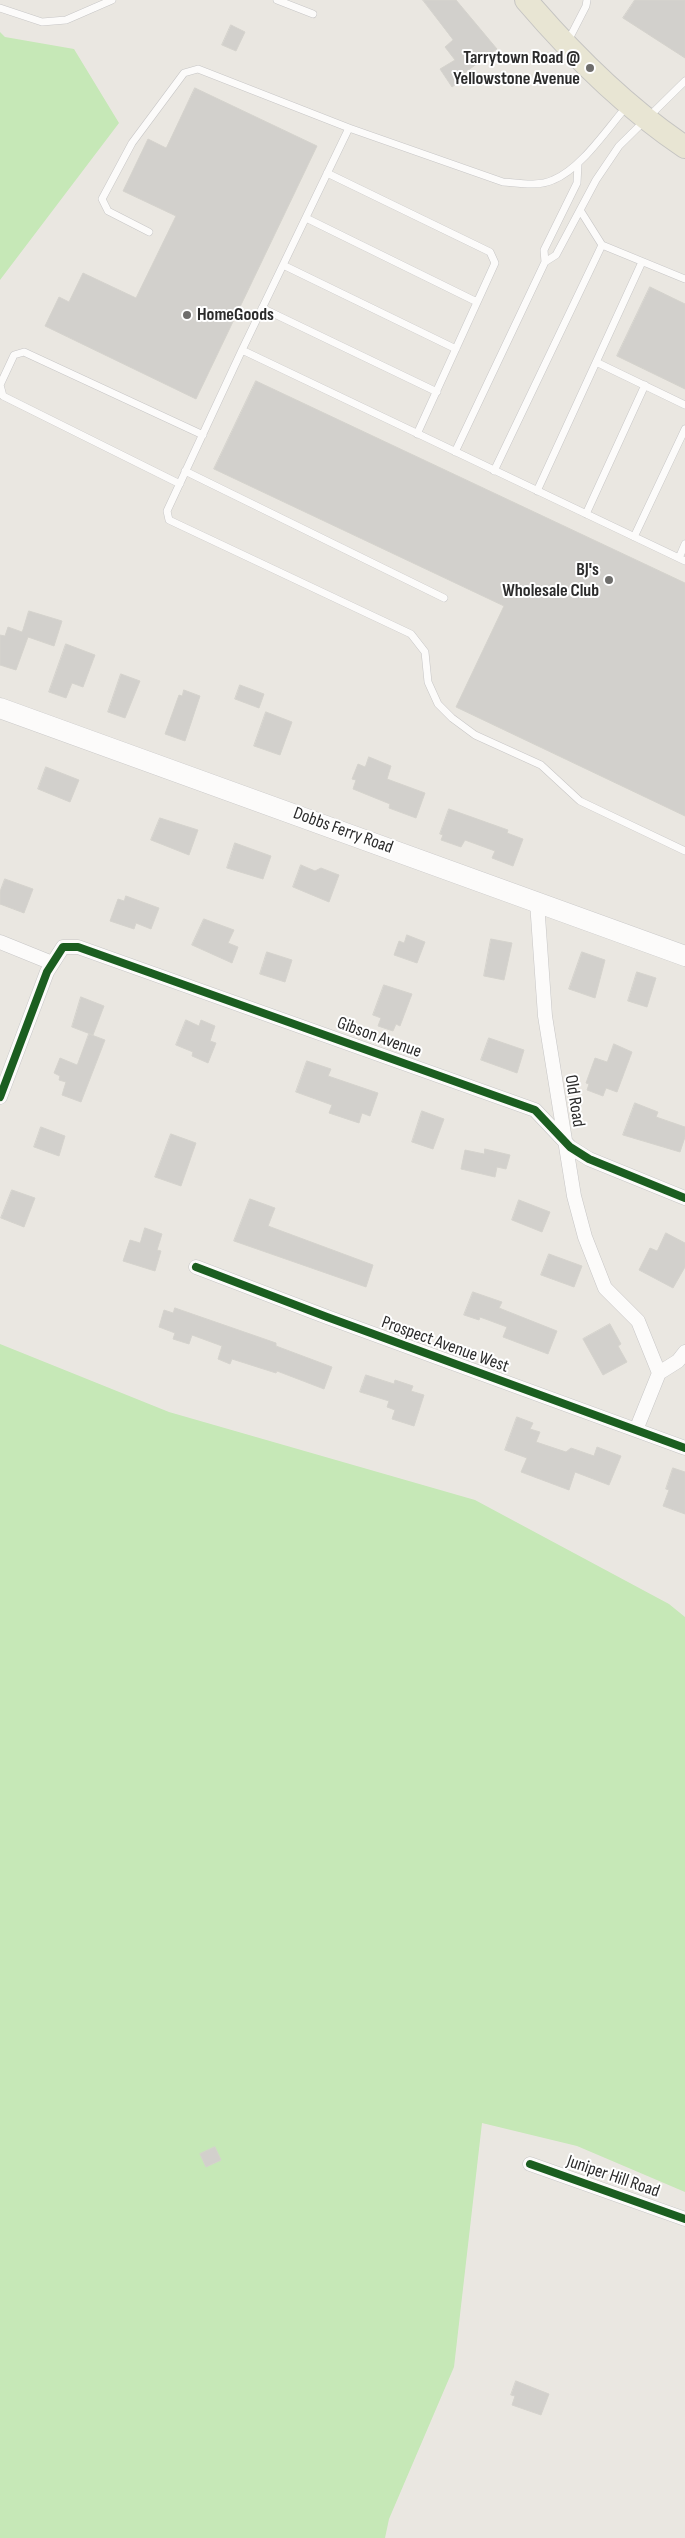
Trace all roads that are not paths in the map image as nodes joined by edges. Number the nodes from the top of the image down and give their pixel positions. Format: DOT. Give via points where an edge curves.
graph roads {
  1 [pos="112,0"];
  2 [pos="277,0"];
  3 [pos="526,0"];
  4 [pos="587,0"];
  5 [pos="0,8"];
  6 [pos="313,14"];
  7 [pos="566,44"];
  8 [pos="685,81"];
  9 [pos="628,105"];
  10 [pos="646,119"];
  11 [pos="349,128"];
  12 [pos="685,148"];
  13 [pos="578,164"];
  14 [pos="327,173"];
  15 [pos="580,210"];
  16 [pos="306,218"];
  17 [pos="149,232"];
  18 [pos="602,245"];
  19 [pos="545,262"];
  20 [pos="642,262"];
  21 [pos="283,265"];
  22 [pos="685,279"];
  23 [pos="477,302"];
  24 [pos="262,308"];
  25 [pos="456,349"];
  26 [pos="242,350"];
  27 [pos="596,362"];
  28 [pos="645,386"];
  29 [pos="437,392"];
  30 [pos="685,405"];
  31 [pos="685,428"];
  32 [pos="417,434"];
  33 [pos="202,435"];
  34 [pos="455,452"];
  35 [pos="186,471"];
  36 [pos="494,471"];
  37 [pos="180,484"];
  38 [pos="537,491"];
  39 [pos="586,514"];
  40 [pos="634,537"];
  41 [pos="685,544"];
  42 [pos="682,560"];
  43 [pos="444,598"];
  44 [pos="0,708"];
  45 [pos="685,851"];
  46 [pos="537,902"];
  47 [pos="0,942"];
  48 [pos="685,956"];
  49 [pos="52,963"];
  50 [pos="0,1097"];
  51 [pos="566,1143"];
  52 [pos="685,1198"];
  53 [pos="196,1267"];
  54 [pos="685,1352"];
  55 [pos="660,1373"];
  56 [pos="636,1430"];
  57 [pos="685,1448"];
  58 [pos="530,2164"];
  59 [pos="685,2219"];
  1 -- 5 [label="lane" via="66,20 42,22"];
  2 -- 6 [label="lane"];
  3 -- 7 [label="main road"];
  4 -- 7 [label="lane"];
  7 -- 9 [label="main road"];
  8 -- 10 [label="lane"];
  9 -- 10 [label="main road"];
  9 -- 13 [label="lane"];
  10 -- 12 [label="main road"];
  10 -- 15 [label="lane" via="619,146"];
  11 -- 13 [label="lane" via="503,182 529,184 553,181"];
  11 -- 14 [label="lane"];
  11 -- 17 [label="lane" via="198,68 184,73 132,143 102,199 108,212"];
  13 -- 19 [label="lane" via="577,183 544,250"];
  14 -- 16 [label="lane"];
  14 -- 23 [label="lane" via="490,252 495,263"];
  15 -- 18 [label="lane"];
  15 -- 19 [label="lane" via="556,256"];
  16 -- 21 [label="lane"];
  16 -- 23 [label="lane"];
  18 -- 20 [label="lane"];
  18 -- 36 [label="lane"];
  19 -- 34 [label="lane"];
  20 -- 22 [label="lane"];
  20 -- 27 [label="lane"];
  21 -- 24 [label="lane"];
  21 -- 25 [label="lane"];
  23 -- 25 [label="lane"];
  24 -- 26 [label="lane"];
  24 -- 29 [label="lane"];
  25 -- 29 [label="lane"];
  26 -- 32 [label="lane"];
  26 -- 33 [label="lane"];
  27 -- 28 [label="lane"];
  27 -- 38 [label="lane"];
  28 -- 30 [label="lane"];
  28 -- 39 [label="lane"];
  29 -- 32 [label="lane"];
  31 -- 40 [label="lane"];
  32 -- 34 [label="lane"];
  33 -- 35 [label="lane"];
  33 -- 37 [label="lane" via="24,352 14,355 0,386 3,396"];
  34 -- 36 [label="lane"];
  35 -- 37 [label="lane"];
  35 -- 43 [label="lane"];
  36 -- 38 [label="lane"];
  37 -- 45 [label="lane" via="167,511 169,520 411,634 425,652 428,682 438,704 452,718 475,735 541,765 580,801"];
  38 -- 39 [label="lane"];
  39 -- 40 [label="lane"];
  40 -- 42 [label="lane"];
  41 -- 42 [label="lane"];
  44 -- 46 [label="main road, Dobbs Ferry Road"];
  46 -- 48 [label="main road, Dobbs Ferry Road"];
  46 -- 51 [label="street, Old Road" via="545,1016"];
  47 -- 49 [label="street"];
  49 -- 50 [label="street"];
  49 -- 51 [label="street, Gibson Avenue" via="63,947 78,947 536,1110"];
  51 -- 52 [label="street, Gibson Avenue" via="590,1159"];
  51 -- 55 [label="street, Old Road" via="574,1196 585,1237 605,1288 638,1321"];
  53 -- 56 [label="street, Prospect Avenue West"];
  54 -- 55 [label="street"];
  55 -- 56 [label="street"];
  56 -- 57 [label="street, Prospect Avenue West"];
  58 -- 59 [label="street, Juniper Hill Road"];
}
